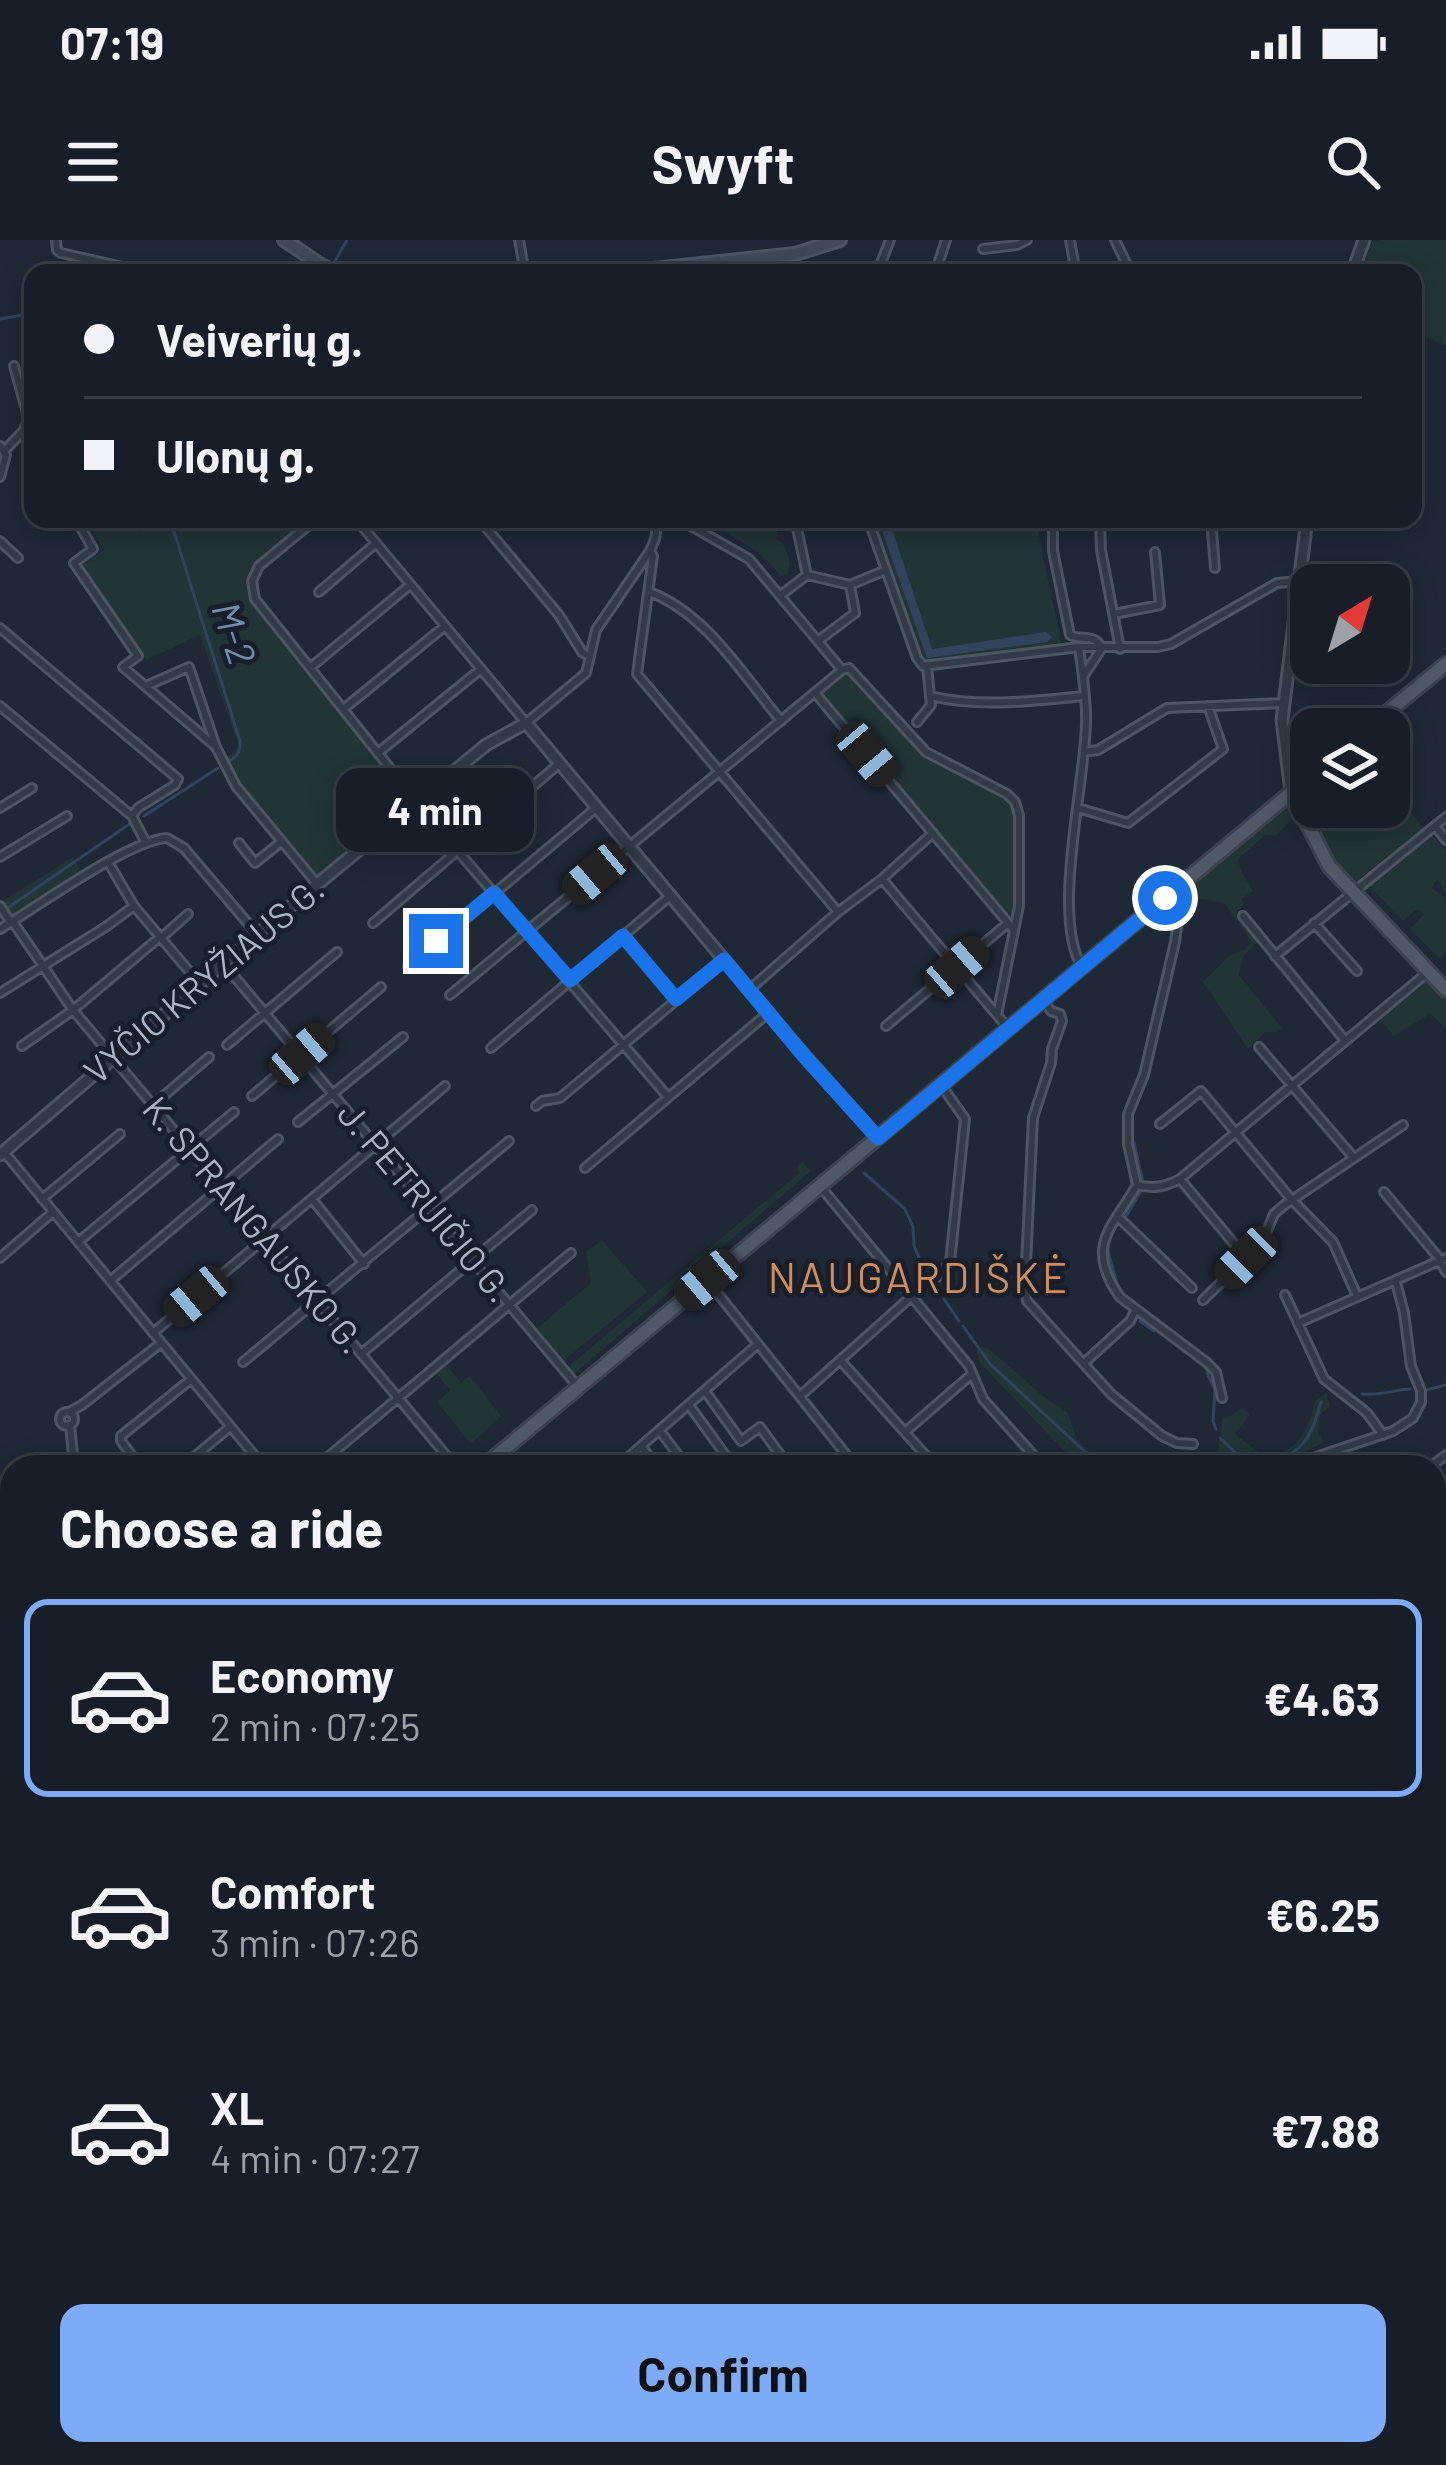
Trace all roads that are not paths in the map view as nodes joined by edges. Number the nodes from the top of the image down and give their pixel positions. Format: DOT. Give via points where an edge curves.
graph roads {
  1 [pos="56,240"];
  2 [pos="840,240"];
  3 [pos="1027,240"];
  4 [pos="288,241"];
  5 [pos="804,246"];
  6 [pos="983,249"];
  7 [pos="107,264"];
  8 [pos="320,264"];
  9 [pos="713,264"];
  10 [pos="14,366"];
  11 [pos="24,405"];
  12 [pos="3,448"];
  13 [pos="0,477"];
  14 [pos="81,528"];
  15 [pos="305,528"];
  16 [pos="364,528"];
  17 [pos="486,528"];
  18 [pos="657,528"];
  19 [pos="695,528"];
  20 [pos="797,528"];
  21 [pos="871,528"];
  22 [pos="1053,528"];
  23 [pos="1100,528"];
  24 [pos="1212,528"];
  25 [pos="1305,528"];
  26 [pos="0,542"];
  27 [pos="376,543"];
  28 [pos="650,551"];
  29 [pos="1155,552"];
  30 [pos="19,558"];
  31 [pos="1301,564"];
  32 [pos="1215,568"];
  33 [pos="886,570"];
  34 [pos="807,575"];
  35 [pos="1290,581"];
  36 [pos="410,584"];
  37 [pos="850,584"];
  38 [pos="319,592"];
  39 [pos="649,592"];
  40 [pos="781,595"];
  41 [pos="1114,614"];
  42 [pos="446,626"];
  43 [pos="0,628"];
  44 [pos="818,641"];
  45 [pos="1079,647"];
  46 [pos="1102,648"];
  47 [pos="1120,649"];
  48 [pos="1290,654"];
  49 [pos="590,657"];
  50 [pos="928,666"];
  51 [pos="311,667"];
  52 [pos="1445,667"];
  53 [pos="481,669"];
  54 [pos="846,669"];
  55 [pos="1082,677"];
  56 [pos="145,686"];
  57 [pos="816,694"];
  58 [pos="929,696"];
  59 [pos="1084,696"];
  60 [pos="1284,703"];
  61 [pos="0,706"];
  62 [pos="1208,706"];
  63 [pos="345,708"];
  64 [pos="1393,708"];
  65 [pos="781,721"];
  66 [pos="917,722"];
  67 [pos="526,724"];
  68 [pos="216,747"];
  69 [pos="379,752"];
  70 [pos="1084,752"];
  71 [pos="560,763"];
  72 [pos="719,770"];
  73 [pos="1290,784"];
  74 [pos="32,788"];
  75 [pos="1290,793"];
  76 [pos="418,802"];
  77 [pos="0,808"];
  78 [pos="596,808"];
  79 [pos="1078,808"];
  80 [pos="68,816"];
  81 [pos="132,816"];
  82 [pos="1446,817"];
  83 [pos="1435,826"];
  84 [pos="1310,828"];
  85 [pos="934,833"];
  86 [pos="1446,840"];
  87 [pos="146,842"];
  88 [pos="281,842"];
  89 [pos="239,843"];
  90 [pos="628,846"];
  91 [pos="458,850"];
  92 [pos="0,857"];
  93 [pos="108,862"];
  94 [pos="882,880"];
  95 [pos="317,884"];
  96 [pos="1352,892"];
  97 [pos="494,893"];
  98 [pos="670,896"];
  99 [pos="1165,898"];
  100 [pos="0,906"];
  101 [pos="134,907"];
  102 [pos="838,913"];
  103 [pos="188,914"];
  104 [pos="1243,916"];
  105 [pos="12,922"];
  106 [pos="373,923"];
  107 [pos="1315,923"];
  108 [pos="1011,926"];
  109 [pos="0,929"];
  110 [pos="527,931"];
  111 [pos="257,934"];
  112 [pos="623,936"];
  113 [pos="160,938"];
  114 [pos="338,952"];
  115 [pos="1275,956"];
  116 [pos="724,960"];
  117 [pos="223,963"];
  118 [pos="408,965"];
  119 [pos="41,967"];
  120 [pos="957,967"];
  121 [pos="1082,967"];
  122 [pos="1357,971"];
  123 [pos="1429,971"];
  124 [pos="570,980"];
  125 [pos="200,983"];
  126 [pos="381,988"];
  127 [pos="749,990"];
  128 [pos="1446,990"];
  129 [pos="0,993"];
  130 [pos="450,995"];
  131 [pos="676,999"];
  132 [pos="1042,1000"];
  133 [pos="73,1010"];
  134 [pos="266,1012"];
  135 [pos="768,1013"];
  136 [pos="997,1015"];
  137 [pos="886,1026"];
  138 [pos="1008,1028"];
  139 [pos="404,1037"];
  140 [pos="1345,1039"];
  141 [pos="624,1044"];
  142 [pos="227,1045"];
  143 [pos="22,1046"];
  144 [pos="1259,1047"];
  145 [pos="491,1048"];
  146 [pos="302,1054"];
  147 [pos="113,1056"];
  148 [pos="209,1057"];
  149 [pos="941,1085"];
  150 [pos="1291,1085"];
  151 [pos="445,1086"];
  152 [pos="334,1094"];
  153 [pos="252,1096"];
  154 [pos="668,1096"];
  155 [pos="153,1105"];
  156 [pos="536,1106"];
  157 [pos="234,1112"];
  158 [pos="298,1122"];
  159 [pos="1160,1124"];
  160 [pos="1403,1125"];
  161 [pos="1235,1132"];
  162 [pos="120,1134"];
  163 [pos="878,1138"];
  164 [pos="278,1139"];
  165 [pos="509,1142"];
  166 [pos="376,1144"];
  167 [pos="189,1148"];
  168 [pos="2,1154"];
  169 [pos="1353,1157"];
  170 [pos="585,1168"];
  171 [pos="1180,1179"];
  172 [pos="1137,1185"];
  173 [pos="820,1186"];
  174 [pos="221,1187"];
  175 [pos="1384,1192"];
  176 [pos="42,1199"];
  177 [pos="311,1199"];
  178 [pos="1291,1199"];
  179 [pos="431,1209"];
  180 [pos="532,1210"];
  181 [pos="53,1212"];
  182 [pos="1117,1216"];
  183 [pos="265,1238"];
  184 [pos="78,1242"];
  185 [pos="571,1253"];
  186 [pos="0,1258"];
  187 [pos="1246,1258"];
  188 [pos="1443,1260"];
  189 [pos="474,1261"];
  190 [pos="364,1264"];
  191 [pos="1446,1272"];
  192 [pos="937,1277"];
  193 [pos="707,1280"];
  194 [pos="110,1281"];
  195 [pos="1396,1282"];
  196 [pos="1192,1288"];
  197 [pos="1285,1295"];
  198 [pos="912,1296"];
  199 [pos="1357,1296"];
  200 [pos="1203,1300"];
  201 [pos="318,1302"];
  202 [pos="509,1304"];
  203 [pos="1136,1311"];
  204 [pos="1298,1322"];
  205 [pos="153,1333"];
  206 [pos="161,1342"];
  207 [pos="758,1344"];
  208 [pos="361,1354"];
  209 [pos="841,1361"];
  210 [pos="243,1362"];
  211 [pos="1084,1363"];
  212 [pos="973,1374"];
  213 [pos="191,1379"];
  214 [pos="579,1388"];
  215 [pos="705,1391"];
  216 [pos="800,1396"];
  217 [pos="397,1398"];
  218 [pos="1222,1398"];
  219 [pos="689,1405"];
  220 [pos="230,1427"];
  221 [pos="660,1430"];
  222 [pos="905,1432"];
  223 [pos="1383,1435"];
  224 [pos="1193,1444"];
  225 [pos="641,1446"];
  226 [pos="74,1455"];
  227 [pos="130,1455"];
  228 [pos="196,1455"];
  229 [pos="254,1455"];
  230 [pos="330,1455"];
  231 [pos="443,1455"];
  232 [pos="498,1455"];
  233 [pos="631,1455"];
  234 [pos="648,1455"];
  235 [pos="678,1455"];
  236 [pos="725,1455"];
  237 [pos="781,1455"];
  238 [pos="847,1455"];
  239 [pos="925,1455"];
  240 [pos="1033,1455"];
  241 [pos="1322,1455"];
  1 -- 7 [label="street" via="61,254"];
  2 -- 5 [label="main road"];
  3 -- 6 [label="street"];
  4 -- 8 [label="main road"];
  5 -- 9 [label="main road"];
  10 -- 11 [label="street"];
  12 -- 13 [label="street"];
  14 -- 56 [label="street" via="93,549 74,563 138,656 123,668"];
  15 -- 51 [label="street" via="259,566 251,585"];
  16 -- 27 [label="street"];
  17 -- 49 [label="street"];
  18 -- 28 [label="street"];
  19 -- 40 [label="street" via="749,559"];
  20 -- 34 [label="street"];
  21 -- 33 [label="street"];
  22 -- 46 [label="street" via="1070,635"];
  23 -- 41 [label="street"];
  24 -- 32 [label="street"];
  25 -- 31 [label="street"];
  26 -- 30 [label="street"];
  27 -- 36 [label="street"];
  27 -- 38 [label="street"];
  28 -- 39 [label="street"];
  28 -- 49 [label="street" via="596,630"];
  29 -- 41 [label="street" via="1160,605"];
  33 -- 37 [label="street"];
  33 -- 50 [label="street" via="916,658"];
  34 -- 37 [label="street"];
  34 -- 40 [label="street"];
  35 -- 47 [label="street" via="1171,644"];
  36 -- 42 [label="street"];
  36 -- 51 [label="street"];
  37 -- 44 [label="street" via="855,613"];
  39 -- 65 [label="street" via="700,624"];
  39 -- 72 [label="street" via="637,674"];
  40 -- 44 [label="street"];
  41 -- 47 [label="street"];
  42 -- 53 [label="street"];
  42 -- 63 [label="street"];
  43 -- 81 [label="street" via="178,779"];
  44 -- 54 [label="street"];
  45 -- 46 [label="street"];
  45 -- 50 [label="street"];
  45 -- 55 [label="street"];
  46 -- 47 [label="street"];
  46 -- 55 [label="street"];
  48 -- 60 [label="street"];
  49 -- 67 [label="street" via="583,677"];
  50 -- 58 [label="street"];
  51 -- 63 [label="street"];
  52 -- 64 [label="main road"];
  53 -- 67 [label="street"];
  53 -- 69 [label="street"];
  54 -- 57 [label="street"];
  54 -- 108 [label="street" via="926,752 1015,802 1019,907"];
  55 -- 59 [label="street"];
  56 -- 68 [label="street"];
  56 -- 68 [label="street" via="189,668"];
  57 -- 65 [label="street"];
  57 -- 85 [label="street"];
  58 -- 59 [label="street" via="985,704"];
  58 -- 66 [label="street"];
  59 -- 70 [label="street"];
  60 -- 62 [label="street"];
  60 -- 73 [label="street"];
  61 -- 81 [label="street"];
  62 -- 70 [label="street" via="1167,708"];
  62 -- 79 [label="street" via="1223,749 1128,823"];
  63 -- 69 [label="street"];
  65 -- 72 [label="street"];
  67 -- 71 [label="street"];
  67 -- 76 [label="street, VYČIO KRYŽIAUS G." via="486,745"];
  68 -- 88 [label="street"];
  69 -- 76 [label="street"];
  70 -- 79 [label="street"];
  71 -- 78 [label="street"];
  71 -- 91 [label="street"];
  72 -- 90 [label="street"];
  72 -- 102 [label="street"];
  74 -- 77 [label="street"];
  75 -- 99 [label="main road"];
  76 -- 91 [label="street"];
  76 -- 95 [label="street, VYČIO KRYŽIAUS G."];
  78 -- 90 [label="street"];
  78 -- 97 [label="street"];
  79 -- 121 [label="street" via="1069,928"];
  80 -- 92 [label="street"];
  81 -- 87 [label="street"];
  82 -- 83 [label="street"];
  83 -- 86 [label="street"];
  83 -- 96 [label="street"];
  84 -- 96 [label="main road"];
  85 -- 94 [label="street"];
  85 -- 108 [label="street"];
  87 -- 93 [label="street"];
  87 -- 111 [label="street" via="175,841"];
  88 -- 89 [label="street" via="255,863"];
  88 -- 95 [label="street"];
  90 -- 98 [label="street"];
  90 -- 110 [label="street"];
  91 -- 97 [label="street"];
  91 -- 106 [label="street"];
  93 -- 101 [label="street"];
  93 -- 105 [label="street"];
  94 -- 102 [label="street"];
  94 -- 120 [label="street"];
  95 -- 111 [label="street, VYČIO KRYŽIAUS G."];
  96 -- 107 [label="street"];
  96 -- 123 [label="main road"];
  97 -- 110 [label="street"];
  97 -- 118 [label="street"];
  98 -- 112 [label="street"];
  98 -- 116 [label="street"];
  99 -- 121 [label="main road"];
  99 -- 172 [label="street" via="1178,920 1175,942 1128,1114"];
  100 -- 105 [label="street, K. SPRANGAUSKO G."];
  101 -- 113 [label="street"];
  101 -- 119 [label="street"];
  102 -- 127 [label="street"];
  103 -- 113 [label="street"];
  104 -- 115 [label="street"];
  105 -- 109 [label="street"];
  105 -- 119 [label="street, K. SPRANGAUSKO G."];
  107 -- 115 [label="street"];
  107 -- 122 [label="street"];
  108 -- 120 [label="street"];
  108 -- 136 [label="street"];
  110 -- 124 [label="street"];
  110 -- 130 [label="street"];
  111 -- 117 [label="street, VYČIO KRYŽIAUS G."];
  112 -- 124 [label="street"];
  112 -- 131 [label="street"];
  113 -- 125 [label="street"];
  113 -- 133 [label="street"];
  114 -- 134 [label="street"];
  115 -- 140 [label="street"];
  116 -- 127 [label="street"];
  116 -- 131 [label="street"];
  117 -- 125 [label="street, VYČIO KRYŽIAUS G."];
  117 -- 134 [label="street, J. PETRUIČIO G."];
  119 -- 129 [label="street"];
  119 -- 133 [label="street, K. SPRANGAUSKO G."];
  120 -- 136 [label="street"];
  120 -- 137 [label="street"];
  121 -- 132 [label="main road"];
  123 -- 128 [label="main road"];
  123 -- 140 [label="street"];
  124 -- 141 [label="street"];
  124 -- 145 [label="street"];
  125 -- 147 [label="street, VYČIO KRYŽIAUS G."];
  126 -- 146 [label="street"];
  127 -- 135 [label="street"];
  131 -- 141 [label="street"];
  132 -- 138 [label="main road"];
  132 -- 211 [label="street" via="1062,1022 1033,1118 1025,1285 1027,1301"];
  133 -- 143 [label="street"];
  133 -- 147 [label="street, K. SPRANGAUSKO G."];
  134 -- 142 [label="street"];
  134 -- 146 [label="street, J. PETRUIČIO G."];
  135 -- 154 [label="street"];
  135 -- 163 [label="street"];
  136 -- 138 [label="street"];
  138 -- 149 [label="main road"];
  139 -- 152 [label="street"];
  140 -- 150 [label="street"];
  141 -- 154 [label="street"];
  141 -- 156 [label="street" via="560,1097"];
  144 -- 150 [label="street"];
  146 -- 152 [label="street, J. PETRUIČIO G."];
  146 -- 153 [label="street"];
  147 -- 155 [label="street, K. SPRANGAUSKO G."];
  147 -- 168 [label="street, VYČIO KRYŽIAUS G."];
  148 -- 155 [label="street"];
  149 -- 163 [label="main road"];
  149 -- 192 [label="street" via="965,1119 950,1262"];
  150 -- 161 [label="street"];
  150 -- 169 [label="street"];
  151 -- 166 [label="street"];
  152 -- 158 [label="street"];
  152 -- 166 [label="street, J. PETRUIČIO G."];
  154 -- 170 [label="street"];
  155 -- 167 [label="street, K. SPRANGAUSKO G."];
  157 -- 167 [label="street"];
  159 -- 161 [label="street" via="1201,1091"];
  160 -- 169 [label="street"];
  161 -- 171 [label="street"];
  161 -- 178 [label="street"];
  162 -- 176 [label="street"];
  163 -- 173 [label="main road"];
  164 -- 174 [label="street"];
  165 -- 179 [label="street"];
  166 -- 177 [label="street"];
  166 -- 179 [label="street, J. PETRUIČIO G."];
  167 -- 174 [label="street, K. SPRANGAUSKO G."];
  167 -- 184 [label="street"];
  168 -- 176 [label="street"];
  169 -- 178 [label="street"];
  171 -- 172 [label="street"];
  171 -- 187 [label="street"];
  172 -- 182 [label="street"];
  173 -- 193 [label="main road"];
  173 -- 198 [label="street"];
  174 -- 183 [label="street, K. SPRANGAUSKO G."];
  174 -- 194 [label="street"];
  175 -- 188 [label="street"];
  176 -- 181 [label="street"];
  177 -- 183 [label="street"];
  177 -- 190 [label="street"];
  178 -- 187 [label="street"];
  178 -- 199 [label="street" via="1333,1242"];
  179 -- 189 [label="street, J. PETRUIČIO G."];
  179 -- 190 [label="street"];
  180 -- 189 [label="street"];
  181 -- 184 [label="street"];
  181 -- 186 [label="street"];
  182 -- 196 [label="street"];
  182 -- 203 [label="street" via="1103,1236 1103,1258 1114,1288"];
  183 -- 201 [label="street, K. SPRANGAUSKO G."];
  183 -- 205 [label="street"];
  184 -- 194 [label="street"];
  185 -- 202 [label="street"];
  187 -- 200 [label="street"];
  188 -- 191 [label="street"];
  188 -- 195 [label="street"];
  189 -- 202 [label="street, J. PETRUIČIO G."];
  189 -- 208 [label="street"];
  190 -- 201 [label="street"];
  193 -- 207 [label="street"];
  193 -- 214 [label="main road"];
  194 -- 205 [label="street"];
  195 -- 199 [label="street"];
  195 -- 223 [label="street" via="1421,1402 1405,1425"];
  197 -- 204 [label="street"];
  198 -- 209 [label="street"];
  198 -- 212 [label="street"];
  199 -- 204 [label="street"];
  201 -- 208 [label="street, K. SPRANGAUSKO G."];
  201 -- 210 [label="street"];
  202 -- 214 [label="street, J. PETRUIČIO G."];
  202 -- 217 [label="street"];
  203 -- 211 [label="street"];
  203 -- 218 [label="street" via="1216,1372"];
  204 -- 223 [label="street" via="1324,1378"];
  205 -- 206 [label="street"];
  206 -- 213 [label="street"];
  206 -- 226 [label="street" via="71,1419"];
  207 -- 215 [label="street"];
  207 -- 216 [label="street"];
  208 -- 217 [label="street, K. SPRANGAUSKO G."];
  209 -- 216 [label="street"];
  209 -- 222 [label="street"];
  211 -- 224 [label="street" via="1162,1436"];
  212 -- 222 [label="street"];
  212 -- 240 [label="street" via="983,1400"];
  213 -- 220 [label="street"];
  213 -- 227 [label="street" via="121,1436"];
  214 -- 232 [label="main road"];
  215 -- 219 [label="street"];
  215 -- 237 [label="street" via="741,1441 760,1427"];
  216 -- 238 [label="street"];
  217 -- 230 [label="street"];
  217 -- 231 [label="street, K. SPRANGAUSKO G."];
  219 -- 221 [label="street"];
  219 -- 236 [label="street"];
  220 -- 228 [label="street"];
  220 -- 229 [label="street"];
  221 -- 225 [label="street"];
  221 -- 235 [label="street"];
  222 -- 239 [label="street"];
  223 -- 241 [label="street"];
  225 -- 233 [label="street"];
  225 -- 234 [label="street"];
}
